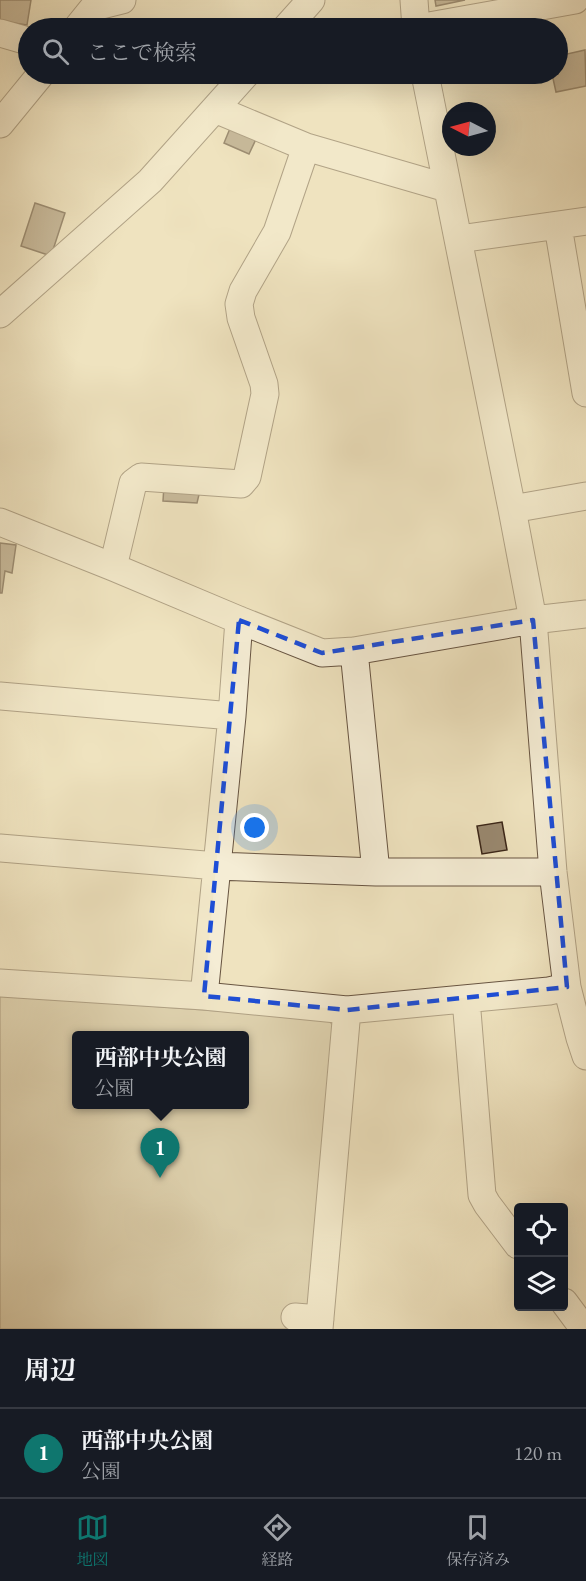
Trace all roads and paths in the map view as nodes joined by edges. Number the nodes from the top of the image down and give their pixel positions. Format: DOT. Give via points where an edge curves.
graph roads {
  1 [pos="122,0"];
  2 [pos="311,0"];
  3 [pos="414,0"];
  4 [pos="575,0"];
  5 [pos="85,18"];
  6 [pos="295,18"];
  7 [pos="416,18"];
  8 [pos="473,18"];
  9 [pos="0,33"];
  10 [pos="18,38"];
  11 [pos="33,84"];
  12 [pos="237,84"];
  13 [pos="427,84"];
  14 [pos="214,108"];
  15 [pos="0,124"];
  16 [pos="306,147"];
  17 [pos="447,188"];
  18 [pos="586,221"];
  19 [pos="558,226"];
  20 [pos="459,239"];
  21 [pos="0,314"];
  22 [pos="586,393"];
  23 [pos="586,496"];
  24 [pos="512,509"];
  25 [pos="0,522"];
  26 [pos="113,567"];
  27 [pos="586,614"];
  28 [pos="239,620"];
  29 [pos="533,620"];
  30 [pos="354,651"];
  31 [pos="0,696"];
  32 [pos="232,716"];
  33 [pos="0,848"];
  34 [pos="217,866"];
  35 [pos="376,872"];
  36 [pos="553,872"];
  37 [pos="0,983"];
  38 [pos="567,987"];
  39 [pos="204,996"];
  40 [pos="466,999"];
  41 [pos="347,1010"];
  42 [pos="586,1056"];
  43 [pos="514,1239"];
  44 [pos="568,1307"];
  45 [pos="311,1321"];
  46 [pos="583,1327"];
  1 -- 5 [label="street" via="94,7"];
  2 -- 6 [label="street"];
  3 -- 7 [label="street"];
  4 -- 8 [label="street"];
  9 -- 10 [label="street"];
  11 -- 15 [label="street"];
  12 -- 14 [label="street"];
  13 -- 17 [label="street"];
  14 -- 16 [label="street"];
  14 -- 21 [label="street" via="150,181"];
  16 -- 17 [label="street"];
  16 -- 26 [label="street" via="277,232 239,304 240,318 264,384 247,477 241,484 141,477 134,483"];
  17 -- 20 [label="street"];
  18 -- 19 [label="street"];
  19 -- 20 [label="street"];
  19 -- 22 [label="street"];
  20 -- 24 [label="street"];
  23 -- 24 [label="street"];
  24 -- 29 [label="street"];
  25 -- 26 [label="street"];
  26 -- 28 [label="street"];
  27 -- 29 [label="street"];
  28 -- 30 [label="street" via="322,653"];
  28 -- 32 [label="street"];
  29 -- 30 [label="street"];
  29 -- 36 [label="street"];
  30 -- 35 [label="street"];
  31 -- 32 [label="street"];
  32 -- 34 [label="street"];
  33 -- 34 [label="street"];
  34 -- 35 [label="street"];
  34 -- 39 [label="street"];
  35 -- 36 [label="street"];
  36 -- 38 [label="street"];
  37 -- 39 [label="street"];
  38 -- 40 [label="street"];
  38 -- 42 [label="street"];
  39 -- 41 [label="street"];
  40 -- 41 [label="street"];
  40 -- 43 [label="street" via="482,1195"];
  41 -- 45 [label="street"];
  44 -- 46 [label="street"];
}
